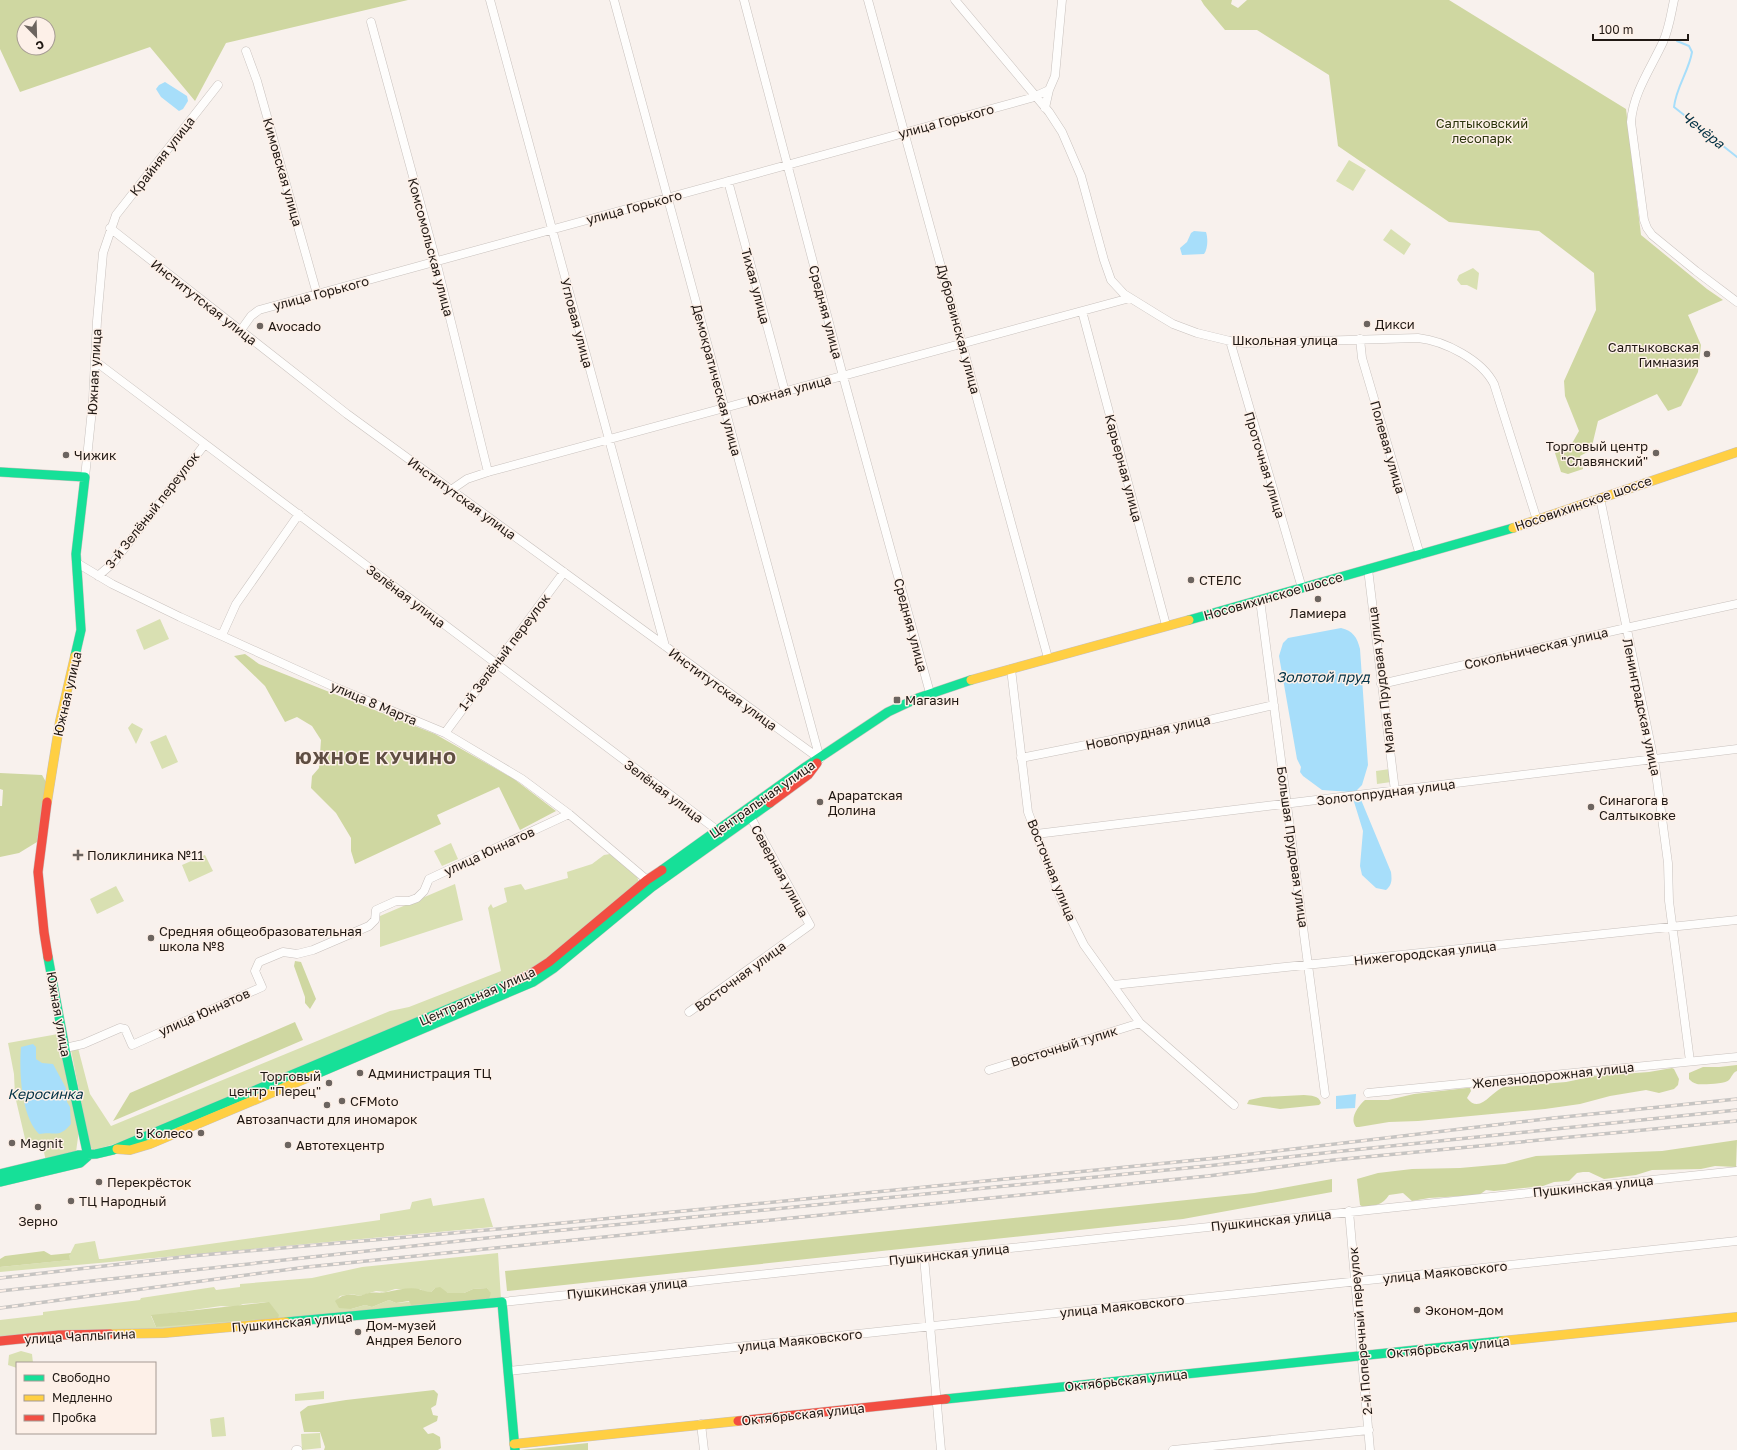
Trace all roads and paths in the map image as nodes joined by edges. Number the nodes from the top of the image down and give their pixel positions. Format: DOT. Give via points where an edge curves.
graph roads {
  1 [pos="490,0"];
  2 [pos="614,0"];
  3 [pos="744,0"];
  4 [pos="868,0"];
  5 [pos="1062,0"];
  6 [pos="1674,0"];
  7 [pos="958,1"];
  8 [pos="371,22"];
  9 [pos="246,51"];
  10 [pos="218,85"];
  11 [pos="1049,90"];
  12 [pos="1035,96"];
  13 [pos="1045,108"];
  14 [pos="904,132"];
  15 [pos="787,165"];
  16 [pos="728,181"];
  17 [pos="667,198"];
  18 [pos="110,228"];
  19 [pos="552,230"];
  20 [pos="436,261"];
  21 [pos="317,294"];
  22 [pos="1130,298"];
  23 [pos="1737,302"];
  24 [pos="1082,311"];
  25 [pos="241,330"];
  26 [pos="1360,339"];
  27 [pos="1230,342"];
  28 [pos="962,343"];
  29 [pos="95,361"];
  30 [pos="843,376"];
  31 [pos="785,392"];
  32 [pos="724,408"];
  33 [pos="608,440"];
  34 [pos="205,444"];
  35 [pos="1737,452"];
  36 [pos="0,472"];
  37 [pos="488,472"];
  38 [pos="86,477"];
  39 [pos="451,490"];
  40 [pos="1600,498"];
  41 [pos="299,514"];
  42 [pos="1537,520"];
  43 [pos="1420,555"];
  44 [pos="77,563"];
  45 [pos="1368,570"];
  46 [pos="564,572"];
  47 [pos="98,576"];
  48 [pos="1302,588"];
  49 [pos="1260,600"];
  50 [pos="1737,604"];
  51 [pos="1166,626"];
  52 [pos="1626,628"];
  53 [pos="222,635"];
  54 [pos="665,646"];
  55 [pos="1048,658"];
  56 [pos="495,664"];
  57 [pos="1011,669"];
  58 [pos="1381,684"];
  59 [pos="930,693"];
  60 [pos="1274,705"];
  61 [pos="445,733"];
  62 [pos="1737,749"];
  63 [pos="1021,758"];
  64 [pos="1654,759"];
  65 [pos="820,760"];
  66 [pos="1395,790"];
  67 [pos="1287,804"];
  68 [pos="569,814"];
  69 [pos="750,816"];
  70 [pos="717,830"];
  71 [pos="1036,834"];
  72 [pos="647,880"];
  73 [pos="1737,920"];
  74 [pos="810,925"];
  75 [pos="1672,927"];
  76 [pos="1309,965"];
  77 [pos="1112,985"];
  78 [pos="689,1012"];
  79 [pos="1140,1023"];
  80 [pos="65,1048"];
  81 [pos="1737,1057"];
  82 [pos="1690,1061"];
  83 [pos="989,1070"];
  84 [pos="284,1083"];
  85 [pos="1368,1093"];
  86 [pos="1324,1094"];
  87 [pos="1234,1105"];
  88 [pos="88,1156"];
  89 [pos="1737,1171"];
  90 [pos="0,1174"];
  91 [pos="0,1182"];
  92 [pos="1350,1211"];
  93 [pos="1737,1241"];
  94 [pos="924,1256"];
  95 [pos="1356,1281"];
  96 [pos="502,1302"];
  97 [pos="1737,1317"];
  98 [pos="930,1327"];
  99 [pos="160,1333"];
  100 [pos="0,1341"];
  101 [pos="1362,1356"];
  102 [pos="508,1372"];
  103 [pos="936,1400"];
  104 [pos="701,1424"];
  105 [pos="1369,1430"];
  106 [pos="514,1447"];
  107 [pos="704,1450"];
  108 [pos="941,1450"];
  109 [pos="1173,1450"];
  110 [pos="1370,1450"];
  1 -- 19 [label="street, Угловая улица"];
  2 -- 17 [label="street, Демократическая улица"];
  3 -- 15 [label="street, Средняя улица"];
  4 -- 14 [label="street, Дубровинская улица"];
  5 -- 11 [label="street" via="1054,76"];
  6 -- 23 [label="street" via="1664,40 1634,100 1632,112 1631,122 1644,220 1652,235"];
  7 -- 12 [label="street, Школьная улица"];
  8 -- 20 [label="street, Комсомольская улица"];
  9 -- 21 [label="street, Кимовская улица" via="257,81"];
  10 -- 18 [label="street, Крайняя улица" via="116,215"];
  11 -- 12 [label="street, улица Горького"];
  11 -- 13 [label="street"];
  12 -- 13 [label="street, Школьная улица"];
  12 -- 14 [label="street, улица Горького"];
  13 -- 22 [label="street, Школьная улица" via="1062,132 1081,176 1109,275 1114,285"];
  14 -- 15 [label="street, улица Горького"];
  14 -- 28 [label="street, Дубровинская улица"];
  15 -- 16 [label="street, улица Горького"];
  15 -- 30 [label="street, Средняя улица"];
  16 -- 17 [label="street, улица Горького"];
  16 -- 31 [label="street, Тихая улица"];
  17 -- 19 [label="street, улица Горького"];
  17 -- 32 [label="street, Демократическая улица"];
  18 -- 25 [label="street, Институтская улица"];
  18 -- 29 [label="street, Южная улица" via="103,253"];
  19 -- 20 [label="street, улица Горького"];
  19 -- 33 [label="street, Угловая улица"];
  20 -- 21 [label="street, улица Горького"];
  20 -- 37 [label="street, Комсомольская улица"];
  21 -- 25 [label="street, улица Горького" via="259,310"];
  22 -- 24 [label="street, Южная улица"];
  22 -- 27 [label="street, Школьная улица" via="1185,330"];
  24 -- 28 [label="street, Южная улица"];
  24 -- 51 [label="street, Карьерная улица"];
  25 -- 39 [label="street, Институтская улица" via="347,414"];
  26 -- 27 [label="street, Школьная улица"];
  26 -- 42 [label="street, Школьная улица" via="1407,338 1435,341 1485,370 1502,404"];
  26 -- 43 [label="street, Полевая улица" via="1362,358"];
  27 -- 48 [label="street, Проточная улица"];
  28 -- 30 [label="street, Южная улица"];
  28 -- 55 [label="street, Дубровинская улица"];
  29 -- 34 [label="street, Зелёная улица"];
  29 -- 38 [label="street, Южная улица" via="94,400"];
  30 -- 31 [label="street, Южная улица"];
  30 -- 59 [label="street, Средняя улица"];
  31 -- 32 [label="street, Южная улица"];
  32 -- 33 [label="street, Южная улица"];
  32 -- 65 [label="street, Демократическая улица"];
  33 -- 37 [label="street, Южная улица"];
  33 -- 54 [label="street, Угловая улица"];
  34 -- 41 [label="street, Зелёная улица"];
  34 -- 47 [label="street, 3-й Зелёный переулок" via="113,563"];
  35 -- 40 [label="street, Носовихинское шоссе"];
  36 -- 38 [label="street"];
  37 -- 39 [label="street, Южная улица" via="467,479"];
  38 -- 44 [label="street, Южная улица" via="78,534"];
  39 -- 46 [label="street, Институтская улица"];
  40 -- 42 [label="street, Носовихинское шоссе"];
  40 -- 52 [label="street, Ленинградская улица"];
  41 -- 53 [label="street" via="236,604"];
  41 -- 56 [label="street, Зелёная улица"];
  42 -- 43 [label="street, Носовихинское шоссе"];
  43 -- 45 [label="street, Носовихинское шоссе"];
  44 -- 47 [label="street, улица 8 Марта"];
  44 -- 80 [label="street, Южная улица" via="81,630 57,736 38,872 44,932"];
  45 -- 48 [label="street, Носовихинское шоссе"];
  45 -- 58 [label="street, Малая Прудовая улица"];
  46 -- 54 [label="street, Институтская улица"];
  46 -- 56 [label="street, 1-й Зелёный переулок"];
  47 -- 53 [label="street, улица 8 Марта"];
  48 -- 49 [label="street, Носовихинское шоссе"];
  49 -- 51 [label="street, Носовихинское шоссе"];
  49 -- 60 [label="street, Большая Прудовая улица"];
  50 -- 52 [label="street, Сокольническая улица"];
  51 -- 55 [label="street, Носовихинское шоссе"];
  52 -- 58 [label="street, Сокольническая улица"];
  52 -- 64 [label="street, Ленинградская улица"];
  53 -- 61 [label="street, улица 8 Марта" via="339,689"];
  54 -- 65 [label="street, Институтская улица"];
  55 -- 57 [label="street, Носовихинское шоссе"];
  56 -- 61 [label="street, 1-й Зелёный переулок"];
  56 -- 70 [label="street, Зелёная улица"];
  57 -- 59 [label="street, Носовихинское шоссе"];
  57 -- 63 [label="street, Восточная улица"];
  58 -- 66 [label="street, Малая Прудовая улица"];
  59 -- 65 [label="street, Носовихинское шоссе" via="886,713"];
  60 -- 63 [label="street, Новопрудная улица" via="1189,725"];
  60 -- 67 [label="street, Большая Прудовая улица"];
  61 -- 68 [label="street, улица 8 Марта" via="522,779"];
  62 -- 64 [label="street, Золотопрудная улица"];
  63 -- 71 [label="street, Восточная улица" via="1028,812"];
  64 -- 66 [label="street, Золотопрудная улица"];
  64 -- 75 [label="street, Ленинградская улица" via="1667,856"];
  65 -- 69 [label="street, Центральная улица" via="808,775"];
  65 -- 70 [label="street, Центральная улица" via="804,768"];
  66 -- 67 [label="street, Золотопрудная улица"];
  67 -- 71 [label="street, Золотопрудная улица"];
  67 -- 76 [label="street, Большая Прудовая улица"];
  68 -- 72 [label="street, улица 8 Марта"];
  68 -- 80 [label="street, улица Юннатов" via="429,879 418,898 396,901 376,910 375,920 369,926 314,950 297,954 283,952 259,962 255,971 262,987 132,1045 125,1029 120,1028 83,1044"];
  69 -- 74 [label="street, Северная улица"];
  69 -- 84 [label="street, Центральная улица" via="652,887 542,977"];
  70 -- 72 [label="street, Центральная улица"];
  71 -- 77 [label="street, Восточная улица" via="1084,945"];
  72 -- 84 [label="street, Центральная улица" via="549,962 529,975"];
  73 -- 75 [label="street, Нижегородская улица"];
  74 -- 78 [label="street, Восточная улица"];
  75 -- 76 [label="street, Нижегородская улица"];
  75 -- 82 [label="street, Ленинградская улица"];
  76 -- 77 [label="street, Нижегородская улица"];
  76 -- 86 [label="street, Большая Прудовая улица"];
  77 -- 79 [label="street, Восточная улица"];
  79 -- 83 [label="street, Восточный тупик"];
  79 -- 87 [label="street, Восточная улица"];
  80 -- 88 [label="street, Южная улица"];
  81 -- 82 [label="street, Железнодорожная улица"];
  82 -- 85 [label="street, Железнодорожная улица"];
  84 -- 88 [label="street, Центральная улица" via="118,1149"];
  88 -- 90 [label="street, Центральная улица" via="78,1155"];
  88 -- 91 [label="street, Центральная улица" via="80,1163"];
  89 -- 92 [label="street, Пушкинская улица"];
  92 -- 94 [label="street, Пушкинская улица"];
  92 -- 95 [label="street, 2-й Поперечный переулок"];
  93 -- 95 [label="street, улица Маяковского"];
  94 -- 96 [label="street, Пушкинская улица"];
  94 -- 98 [label="street"];
  95 -- 98 [label="street, улица Маяковского"];
  95 -- 101 [label="street, 2-й Поперечный переулок"];
  96 -- 99 [label="street, Пушкинская улица"];
  96 -- 102 [label="street"];
  97 -- 101 [label="street, Октябрьская улица"];
  98 -- 102 [label="street, улица Маяковского"];
  98 -- 103 [label="street"];
  99 -- 100 [label="street, улица Чаплыгина" via="59,1335"];
  101 -- 103 [label="street, Октябрьская улица"];
  101 -- 105 [label="street, 2-й Поперечный переулок"];
  102 -- 106 [label="street"];
  103 -- 104 [label="street, Октябрьская улица"];
  103 -- 108 [label="street"];
  104 -- 106 [label="street, Октябрьская улица"];
  104 -- 107 [label="street"];
  105 -- 109 [label="street"];
  105 -- 110 [label="street, 2-й Поперечный переулок"];
}
